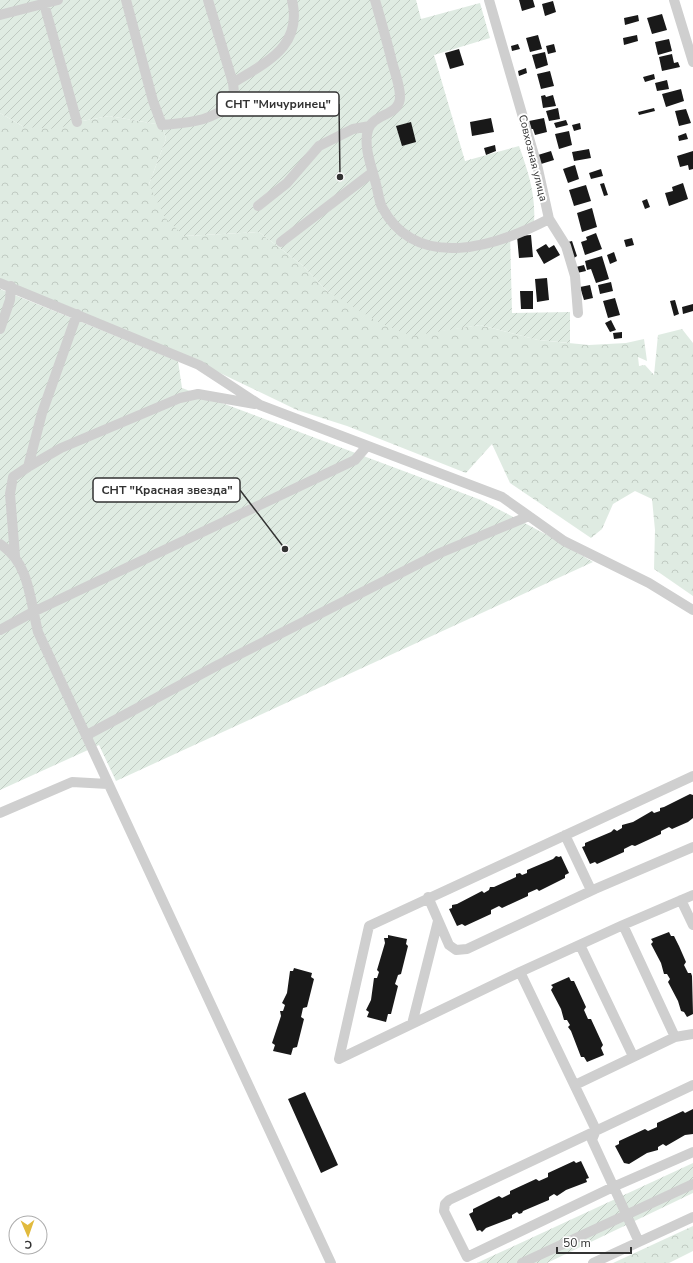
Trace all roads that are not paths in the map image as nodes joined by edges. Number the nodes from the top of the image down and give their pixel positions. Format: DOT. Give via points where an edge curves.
graph roads {
  1 [pos="58,0"];
  2 [pos="126,0"];
  3 [pos="208,0"];
  4 [pos="292,0"];
  5 [pos="375,0"];
  6 [pos="489,0"];
  7 [pos="674,0"];
  8 [pos="45,2"];
  9 [pos="0,15"];
  10 [pos="688,33"];
  11 [pos="693,62"];
  12 [pos="233,83"];
  13 [pos="77,122"];
  14 [pos="370,126"];
  15 [pos="373,172"];
  16 [pos="258,206"];
  17 [pos="549,219"];
  18 [pos="281,242"];
  19 [pos="0,283"];
  20 [pos="10,286"];
  21 [pos="578,313"];
  22 [pos="77,314"];
  23 [pos="0,329"];
  24 [pos="260,405"];
  25 [pos="367,446"];
  26 [pos="28,468"];
  27 [pos="529,516"];
  28 [pos="0,544"];
  29 [pos="14,556"];
  30 [pos="693,610"];
  31 [pos="33,612"];
  32 [pos="0,630"];
  33 [pos="87,735"];
  34 [pos="693,776"];
  35 [pos="108,784"];
  36 [pos="0,814"];
  37 [pos="565,835"];
  38 [pos="693,847"];
  39 [pos="591,890"];
  40 [pos="693,895"];
  41 [pos="428,897"];
  42 [pos="681,900"];
  43 [pos="438,921"];
  44 [pos="623,925"];
  45 [pos="693,925"];
  46 [pos="580,945"];
  47 [pos="520,972"];
  48 [pos="412,1024"];
  49 [pos="693,1034"];
  50 [pos="675,1037"];
  51 [pos="633,1056"];
  52 [pos="575,1084"];
  53 [pos="693,1085"];
  54 [pos="596,1130"];
  55 [pos="693,1152"];
  56 [pos="693,1184"];
  57 [pos="613,1187"];
  58 [pos="625,1215"];
  59 [pos="693,1217"];
  60 [pos="639,1242"];
  61 [pos="331,1263"];
  62 [pos="522,1263"];
  63 [pos="593,1263"];
  1 -- 8 [label="street"];
  2 -- 12 [label="street" via="153,101 162,125 198,121 218,114 235,102"];
  3 -- 12 [label="street"];
  4 -- 12 [label="street" via="292,35 277,54"];
  5 -- 14 [label="street" via="398,81 400,98 397,106 389,113 378,117"];
  6 -- 17 [label="street, Совхозная улица" via="538,169"];
  7 -- 10 [label="street"];
  8 -- 9 [label="street"];
  8 -- 13 [label="street"];
  10 -- 11 [label="street"];
  14 -- 15 [label="street" via="367,131 367,142"];
  14 -- 16 [label="street" via="353,128 319,146 287,183"];
  15 -- 17 [label="street" via="382,207 401,233 438,248 484,246"];
  15 -- 18 [label="street"];
  17 -- 21 [label="street, Совхозная улица" via="566,246 574,276"];
  19 -- 20 [label="street"];
  20 -- 22 [label="street"];
  20 -- 23 [label="street" via="10,300"];
  22 -- 24 [label="street" via="199,365"];
  22 -- 26 [label="street" via="42,413"];
  24 -- 25 [label="street"];
  24 -- 26 [label="street" via="198,394 180,398 61,448"];
  25 -- 27 [label="street" via="502,497"];
  25 -- 31 [label="street" via="355,460"];
  26 -- 29 [label="street" via="13,477 10,494"];
  27 -- 30 [label="street" via="564,541 649,583"];
  27 -- 33 [label="street" via="440,553 218,665"];
  28 -- 29 [label="street"];
  29 -- 31 [label="street" via="26,577"];
  31 -- 32 [label="street"];
  31 -- 33 [label="street" via="38,632"];
  33 -- 35 [label="street"];
  34 -- 37 [label="street"];
  35 -- 36 [label="street" via="72,782"];
  35 -- 61 [label="street"];
  37 -- 39 [label="street"];
  37 -- 41 [label="street"];
  38 -- 39 [label="street"];
  39 -- 43 [label="street" via="467,949 456,950 449,945"];
  40 -- 42 [label="street"];
  41 -- 43 [label="street"];
  41 -- 48 [label="street" via="369,926 339,1059"];
  42 -- 44 [label="street"];
  42 -- 45 [label="street"];
  43 -- 48 [label="street"];
  44 -- 46 [label="street"];
  44 -- 50 [label="street"];
  46 -- 47 [label="street"];
  46 -- 51 [label="street"];
  47 -- 48 [label="street"];
  47 -- 52 [label="street"];
  49 -- 50 [label="street"];
  50 -- 51 [label="street"];
  51 -- 52 [label="street"];
  52 -- 54 [label="street"];
  53 -- 54 [label="street"];
  54 -- 57 [label="street" via="592,1140"];
  54 -- 57 [label="street" via="449,1200 444,1211 467,1257"];
  55 -- 57 [label="street"];
  56 -- 58 [label="street"];
  57 -- 58 [label="street"];
  58 -- 60 [label="street"];
  58 -- 62 [label="street"];
  59 -- 60 [label="street"];
  60 -- 63 [label="street"];
}
